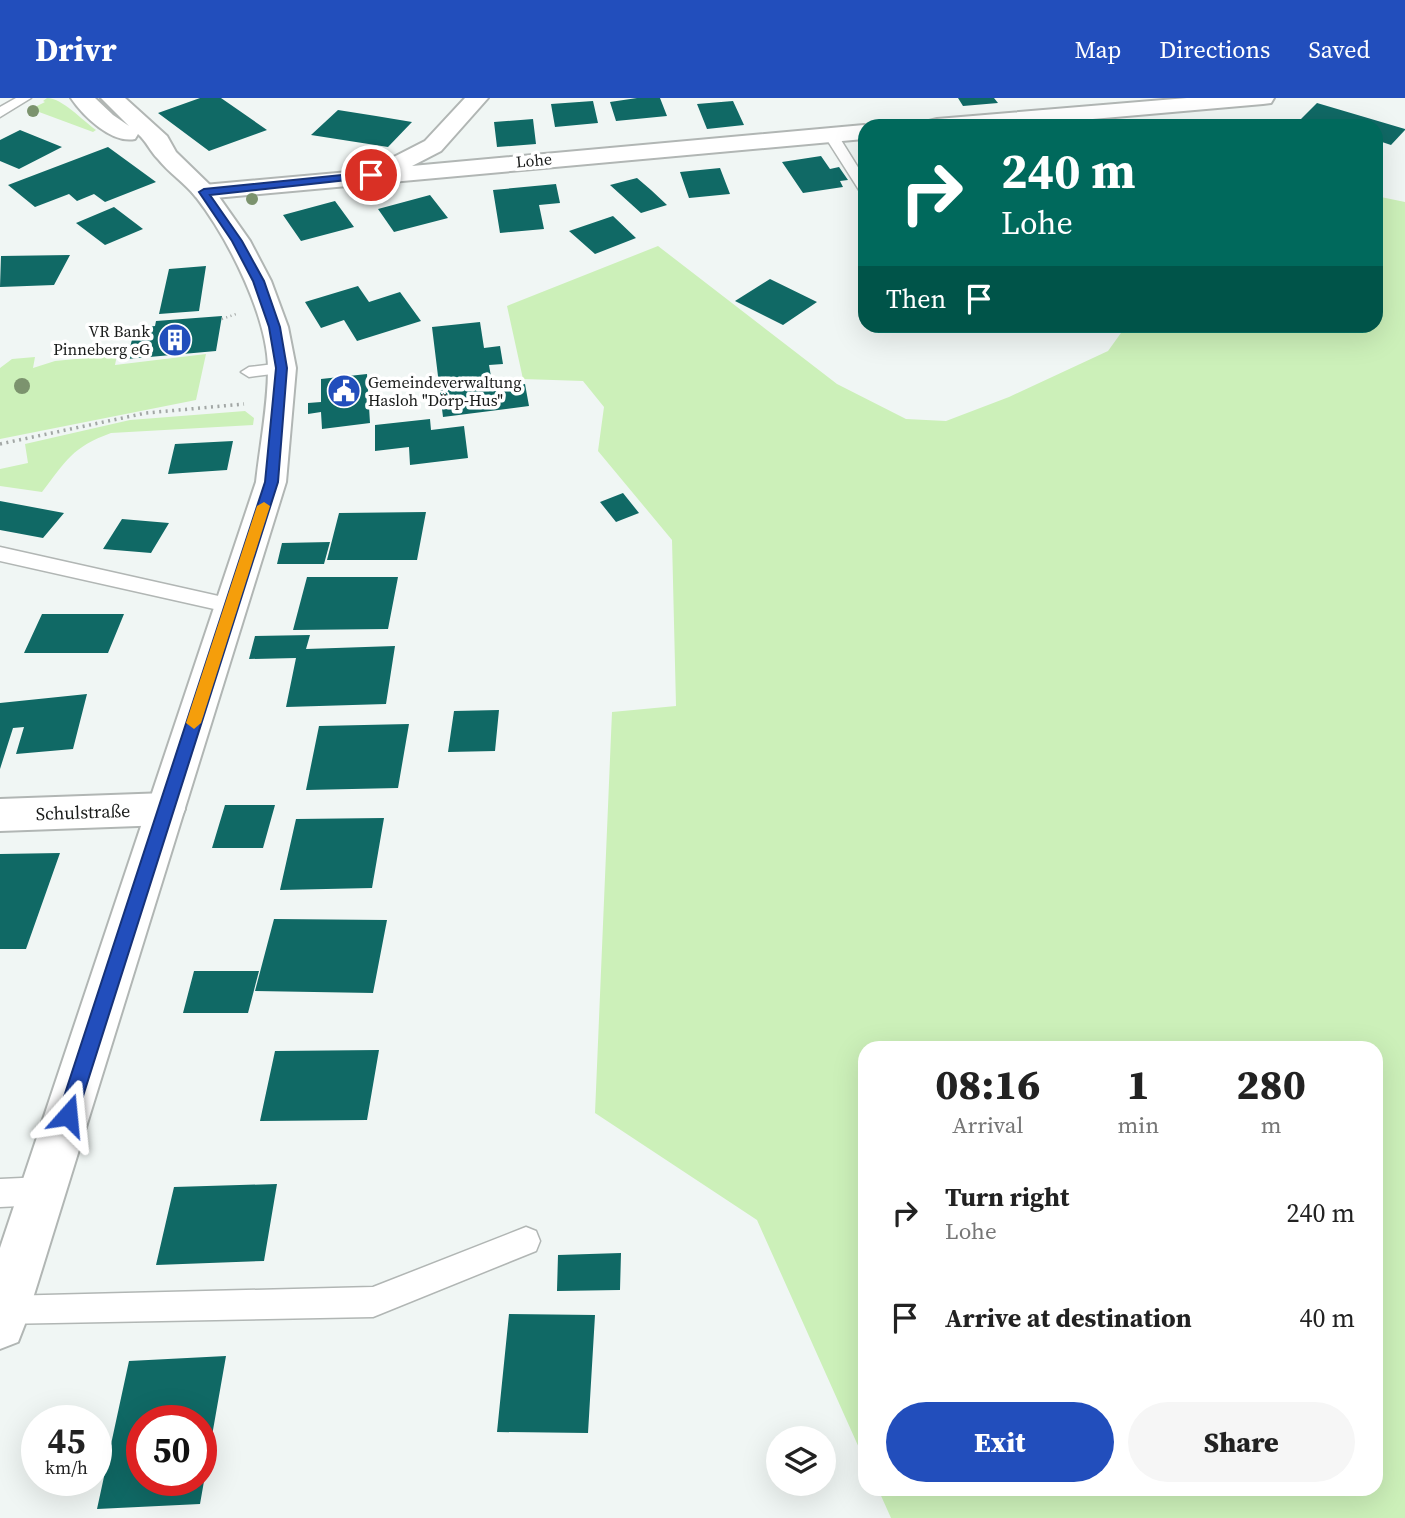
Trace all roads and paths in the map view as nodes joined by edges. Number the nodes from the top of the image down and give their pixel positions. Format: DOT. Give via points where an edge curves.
graph roads {
  1 [pos="25,98"];
  2 [pos="82,98"];
  3 [pos="111,98"];
  4 [pos="1263,98"];
  5 [pos="451,100"];
  6 [pos="476,101"];
  7 [pos="0,113"];
  8 [pos="1018,119"];
  9 [pos="858,133"];
  10 [pos="831,135"];
  11 [pos="166,155"];
  12 [pos="371,175"];
  13 [pos="858,178"];
  14 [pos="204,192"];
  15 [pos="234,315"];
  16 [pos="222,319"];
  17 [pos="282,368"];
  18 [pos="249,372"];
  19 [pos="281,399"];
  20 [pos="0,444"];
  21 [pos="0,554"];
  22 [pos="232,606"];
  23 [pos="166,809"];
  24 [pos="0,815"];
  25 [pos="43,1191"];
  26 [pos="0,1192"];
  27 [pos="526,1241"];
  28 [pos="2,1317"];
  1 -- 7 [label="lane"];
  2 -- 11 [label="main road" via="105,120"];
  3 -- 11 [label="main road" via="159,141"];
  4 -- 8 [label="main road"];
  5 -- 6 [label="main road"];
  6 -- 12 [label="main road" via="433,146"];
  9 -- 10 [label="main road, Lohe"];
  10 -- 12 [label="main road, Lohe"];
  10 -- 13 [label="lane"];
  11 -- 14 [label="main road"];
  12 -- 14 [label="main road, Lohe"];
  14 -- 17 [label="main road" via="258,281"];
  15 -- 16 [label="path"];
  17 -- 18 [label="lane"];
  17 -- 19 [label="main road"];
  19 -- 20 [label="path" via="146,413"];
  19 -- 22 [label="main road" via="271,482"];
  21 -- 22 [label="lane"];
  22 -- 23 [label="main road"];
  23 -- 24 [label="main road, Schulstraße"];
  23 -- 25 [label="main road"];
  25 -- 26 [label="lane"];
  25 -- 28 [label="main road"];
  27 -- 28 [label="lane" via="373,1302"];
}
